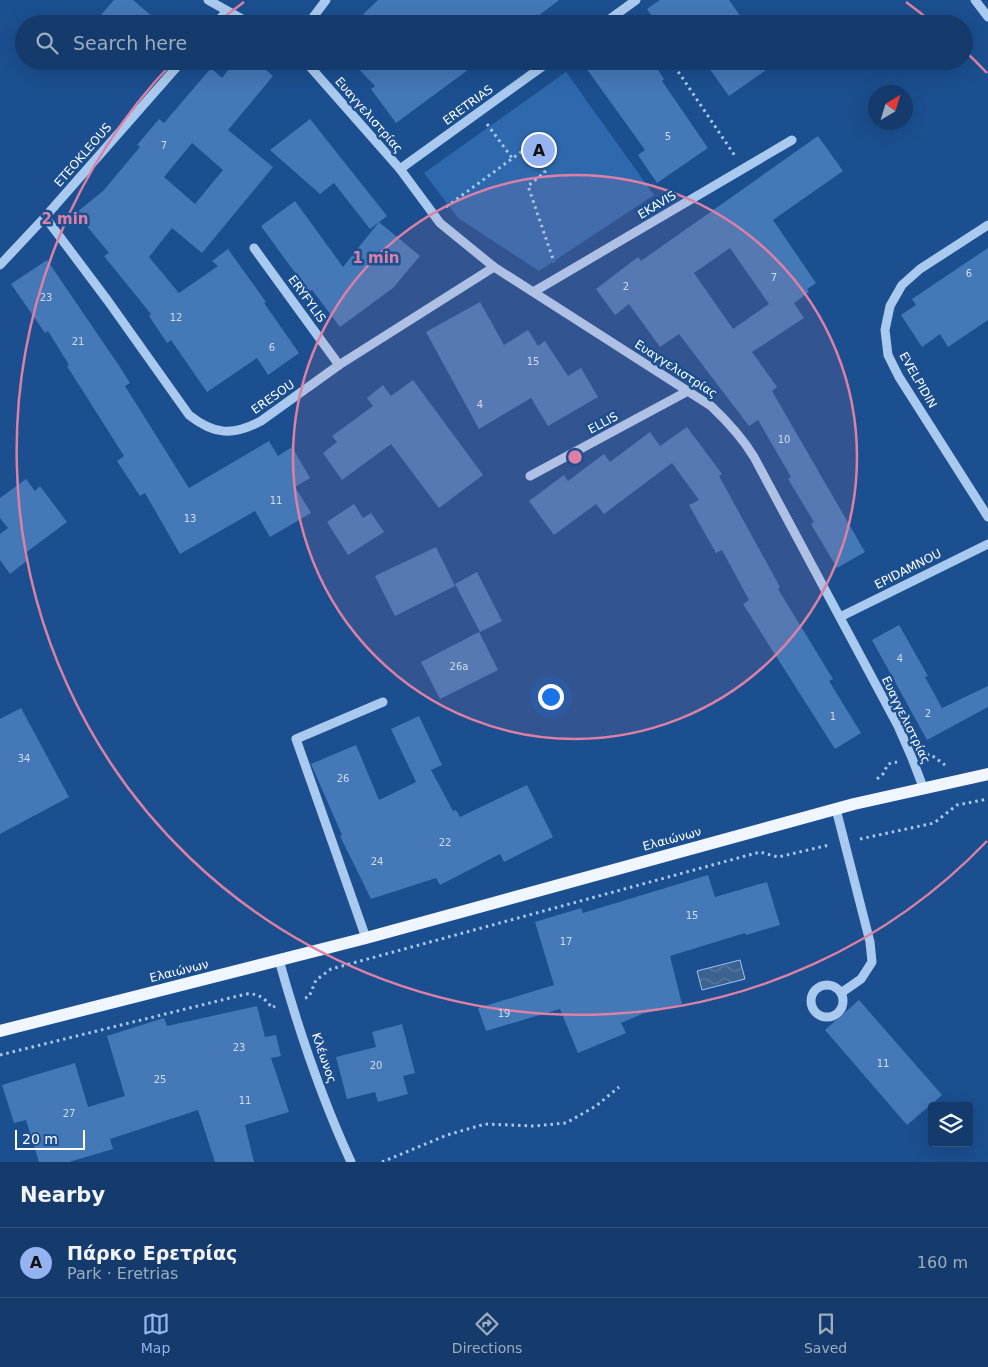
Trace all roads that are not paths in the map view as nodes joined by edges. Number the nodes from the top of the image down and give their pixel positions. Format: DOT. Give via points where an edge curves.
graph roads {
  1 [pos="208,0"];
  2 [pos="326,0"];
  3 [pos="636,0"];
  4 [pos="976,0"];
  5 [pos="227,11"];
  6 [pos="223,15"];
  7 [pos="234,15"];
  8 [pos="315,15"];
  9 [pos="615,15"];
  10 [pos="988,17"];
  11 [pos="174,70"];
  12 [pos="313,70"];
  13 [pos="537,70"];
  14 [pos="792,140"];
  15 [pos="400,169"];
  16 [pos="45,217"];
  17 [pos="988,225"];
  18 [pos="254,248"];
  19 [pos="0,264"];
  20 [pos="494,267"];
  21 [pos="535,291"];
  22 [pos="339,365"];
  23 [pos="688,392"];
  24 [pos="530,476"];
  25 [pos="988,518"];
  26 [pos="988,544"];
  27 [pos="840,618"];
  28 [pos="383,702"];
  29 [pos="988,774"];
  30 [pos="923,787"];
  31 [pos="836,809"];
  32 [pos="366,938"];
  33 [pos="279,960"];
  34 [pos="840,993"];
  35 [pos="0,1031"];
  36 [pos="352,1162"];
  1 -- 5 [label="street"];
  2 -- 8 [label="street"];
  3 -- 9 [label="street"];
  4 -- 10 [label="street"];
  5 -- 6 [label="street"];
  5 -- 7 [label="street"];
  11 -- 16 [label="street, ETEOKLEOUS"];
  12 -- 15 [label="street, Ευαγγελιστρίας"];
  13 -- 15 [label="street, ERETRIAS"];
  14 -- 21 [label="street, EKAVIS"];
  15 -- 20 [label="street, Ευαγγελιστρίας" via="440,223"];
  16 -- 19 [label="street, ETEOKLEOUS"];
  16 -- 22 [label="street, ERESOU" via="189,415 201,425 232,432 247,428"];
  17 -- 25 [label="street, EVELPIDIN" via="920,269 902,285 890,306 885,330 888,354 899,377"];
  18 -- 22 [label="street, ERYFYLIS"];
  20 -- 21 [label="street, Ευαγγελιστρίας"];
  20 -- 22 [label="street, ERESOU"];
  21 -- 23 [label="street, Ευαγγελιστρίας"];
  23 -- 24 [label="street, ELLIS"];
  23 -- 27 [label="street, Ευαγγελιστρίας" via="711,406 743,440"];
  26 -- 27 [label="street, EPIDAMNOU"];
  27 -- 30 [label="street, Ευαγγελιστρίας" via="898,726"];
  28 -- 32 [label="street" via="296,739"];
  29 -- 30 [label="main road, Ελαιώνων"];
  30 -- 31 [label="main road, Ελαιώνων"];
  31 -- 32 [label="main road, Ελαιώνων"];
  31 -- 34 [label="street" via="870,942 872,962 860,979"];
  32 -- 33 [label="main road, Ελαιώνων"];
  33 -- 35 [label="main road, Ελαιώνων"];
  33 -- 36 [label="street, Κλέωνος" via="331,1119"];
}
